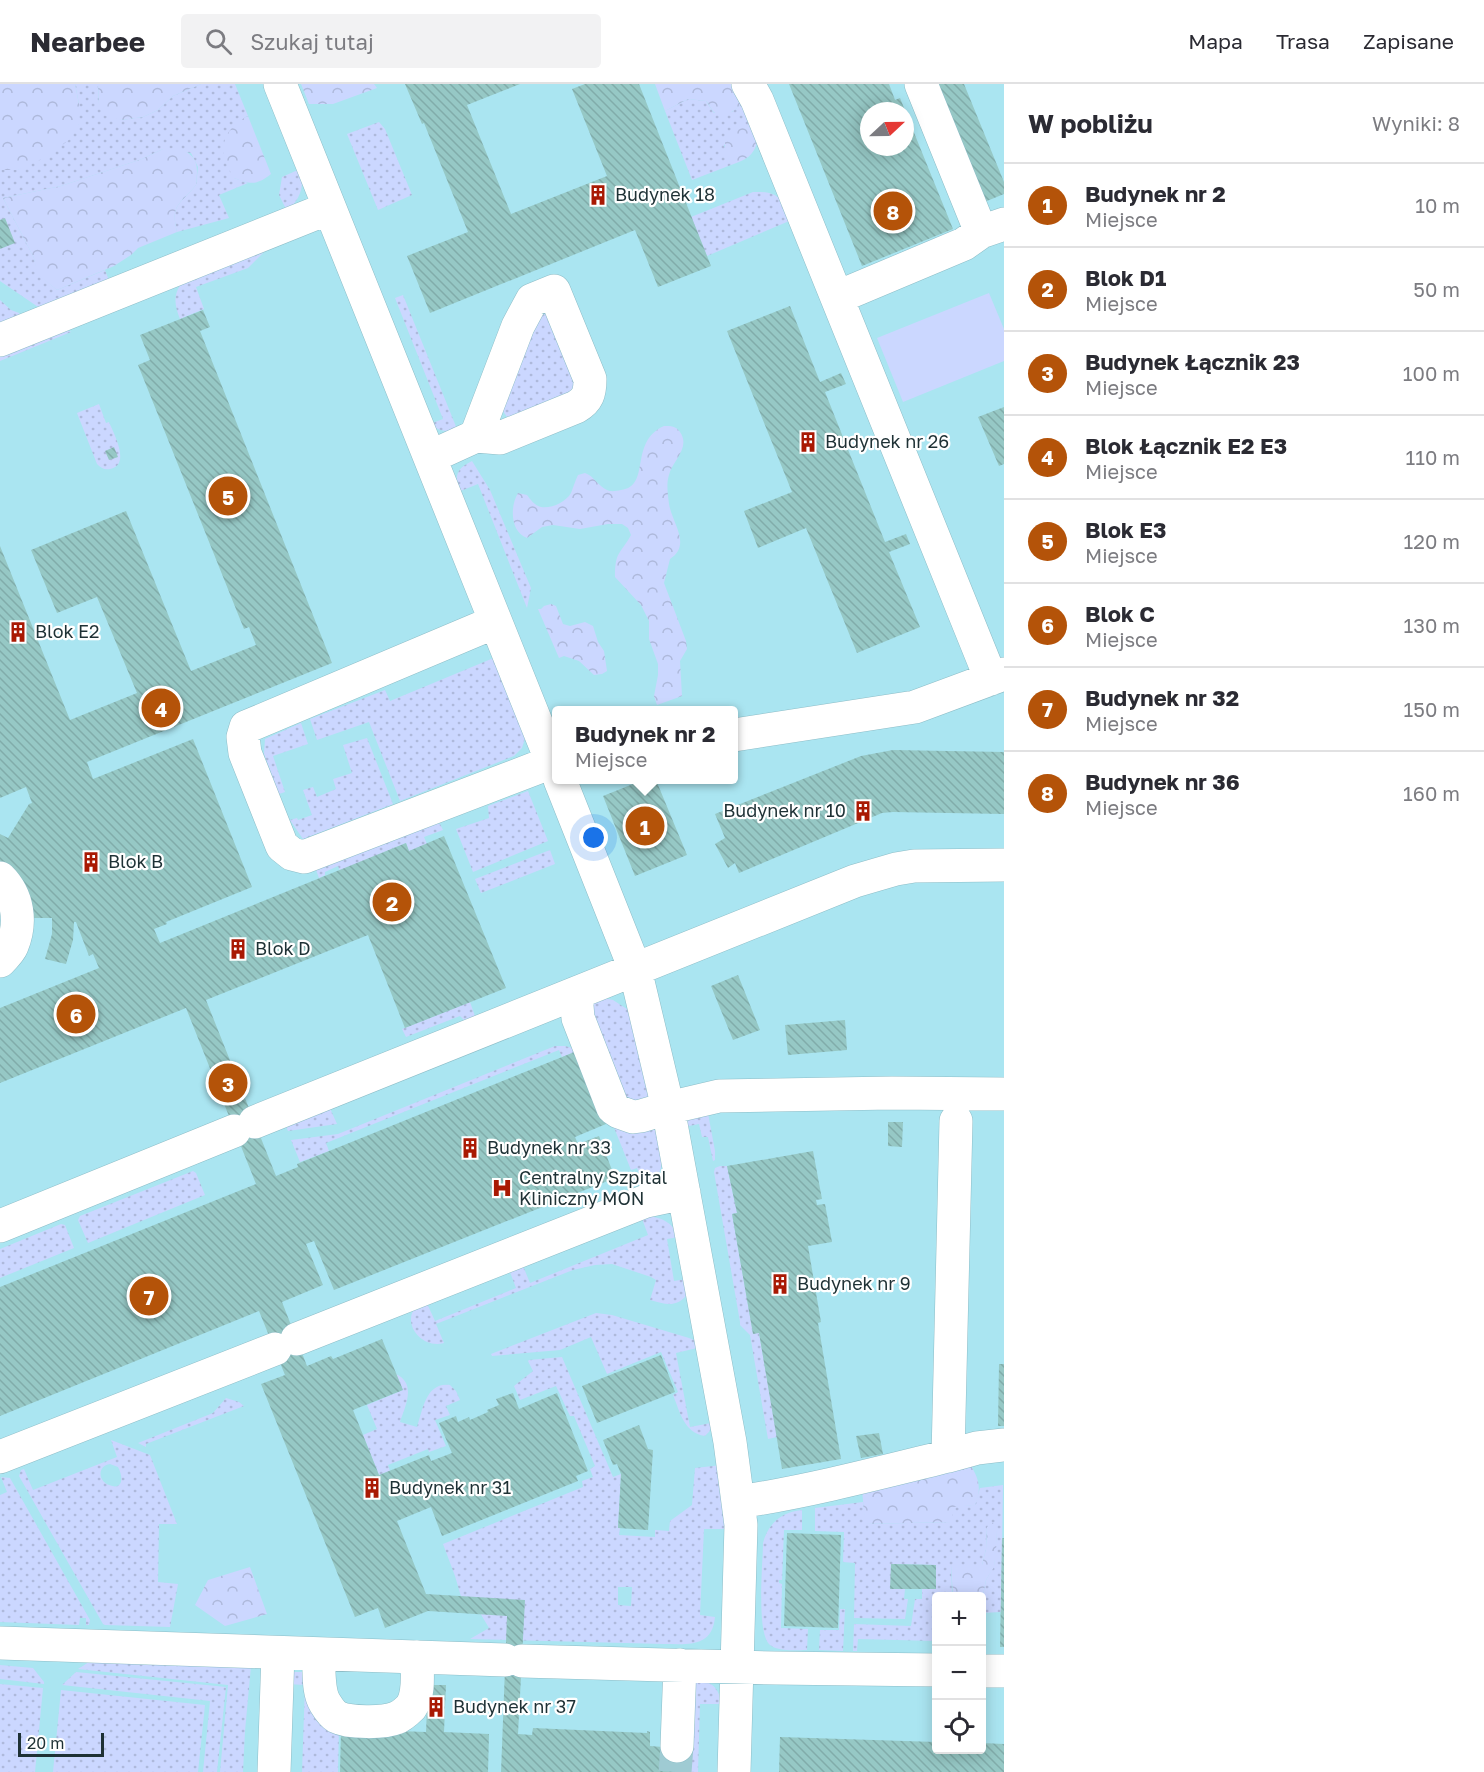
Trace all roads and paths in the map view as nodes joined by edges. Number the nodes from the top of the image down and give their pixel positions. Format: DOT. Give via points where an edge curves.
graph roads {
  1 [pos="280,84"];
  2 [pos="748,84"];
  3 [pos="921,84"];
  4 [pos="329,208"];
  5 [pos="993,228"];
  6 [pos="838,297"];
  7 [pos="0,340"];
  8 [pos="476,436"];
  9 [pos="429,457"];
  10 [pos="495,622"];
  11 [pos="998,676"];
  12 [pos="738,734"];
  13 [pos="552,753"];
  14 [pos="552,779"];
  15 [pos="565,784"];
  16 [pos="1004,865"];
  17 [pos="0,878"];
  18 [pos="0,961"];
  19 [pos="635,969"];
  20 [pos="576,993"];
  21 [pos="1004,1094"];
  22 [pos="668,1108"];
  23 [pos="956,1121"];
  24 [pos="684,1193"];
  25 [pos="0,1226"];
  26 [pos="1004,1445"];
  27 [pos="948,1456"];
  28 [pos="0,1457"];
  29 [pos="739,1502"];
  30 [pos="0,1643"];
  31 [pos="278,1653"];
  32 [pos="318,1654"];
  33 [pos="417,1657"];
  34 [pos="680,1665"];
  35 [pos="736,1667"];
  36 [pos="932,1670"];
  37 [pos="986,1671"];
  38 [pos="1004,1671"];
  39 [pos="676,1746"];
  40 [pos="274,1772"];
  41 [pos="734,1772"];
  1 -- 4 [label="lane"];
  2 -- 6 [label="lane"];
  3 -- 5 [label="lane"];
  4 -- 7 [label="lane"];
  4 -- 9 [label="lane"];
  5 -- 6 [label="lane"];
  6 -- 11 [label="lane"];
  8 -- 9 [label="lane"];
  9 -- 10 [label="lane"];
  10 -- 13 [label="lane"];
  10 -- 14 [label="lane" via="246,727 245,753 282,846 304,857"];
  11 -- 12 [label="lane" via="915,707"];
  15 -- 19 [label="lane"];
  16 -- 19 [label="lane" via="928,865 855,880"];
  17 -- 18 [label="lane" via="14,898 18,922 12,947"];
  19 -- 20 [label="lane"];
  19 -- 22 [label="lane"];
  20 -- 22 [label="lane" via="578,1018 614,1108 633,1116"];
  20 -- 25 [label="lane"];
  21 -- 22 [label="lane" via="719,1096"];
  22 -- 24 [label="lane"];
  23 -- 27 [label="lane"];
  24 -- 28 [label="lane" via="645,1201"];
  24 -- 29 [label="lane"];
  26 -- 27 [label="lane"];
  27 -- 29 [label="lane"];
  29 -- 35 [label="lane"];
  30 -- 31 [label="lane"];
  31 -- 32 [label="lane"];
  31 -- 40 [label="lane"];
  32 -- 33 [label="lane"];
  32 -- 33 [label="lane" via="324,1702 346,1720 383,1721 399,1717 412,1706"];
  33 -- 34 [label="lane"];
  34 -- 35 [label="lane"];
  34 -- 39 [label="lane"];
  35 -- 36 [label="lane"];
  35 -- 41 [label="lane"];
  37 -- 38 [label="lane"];
}
